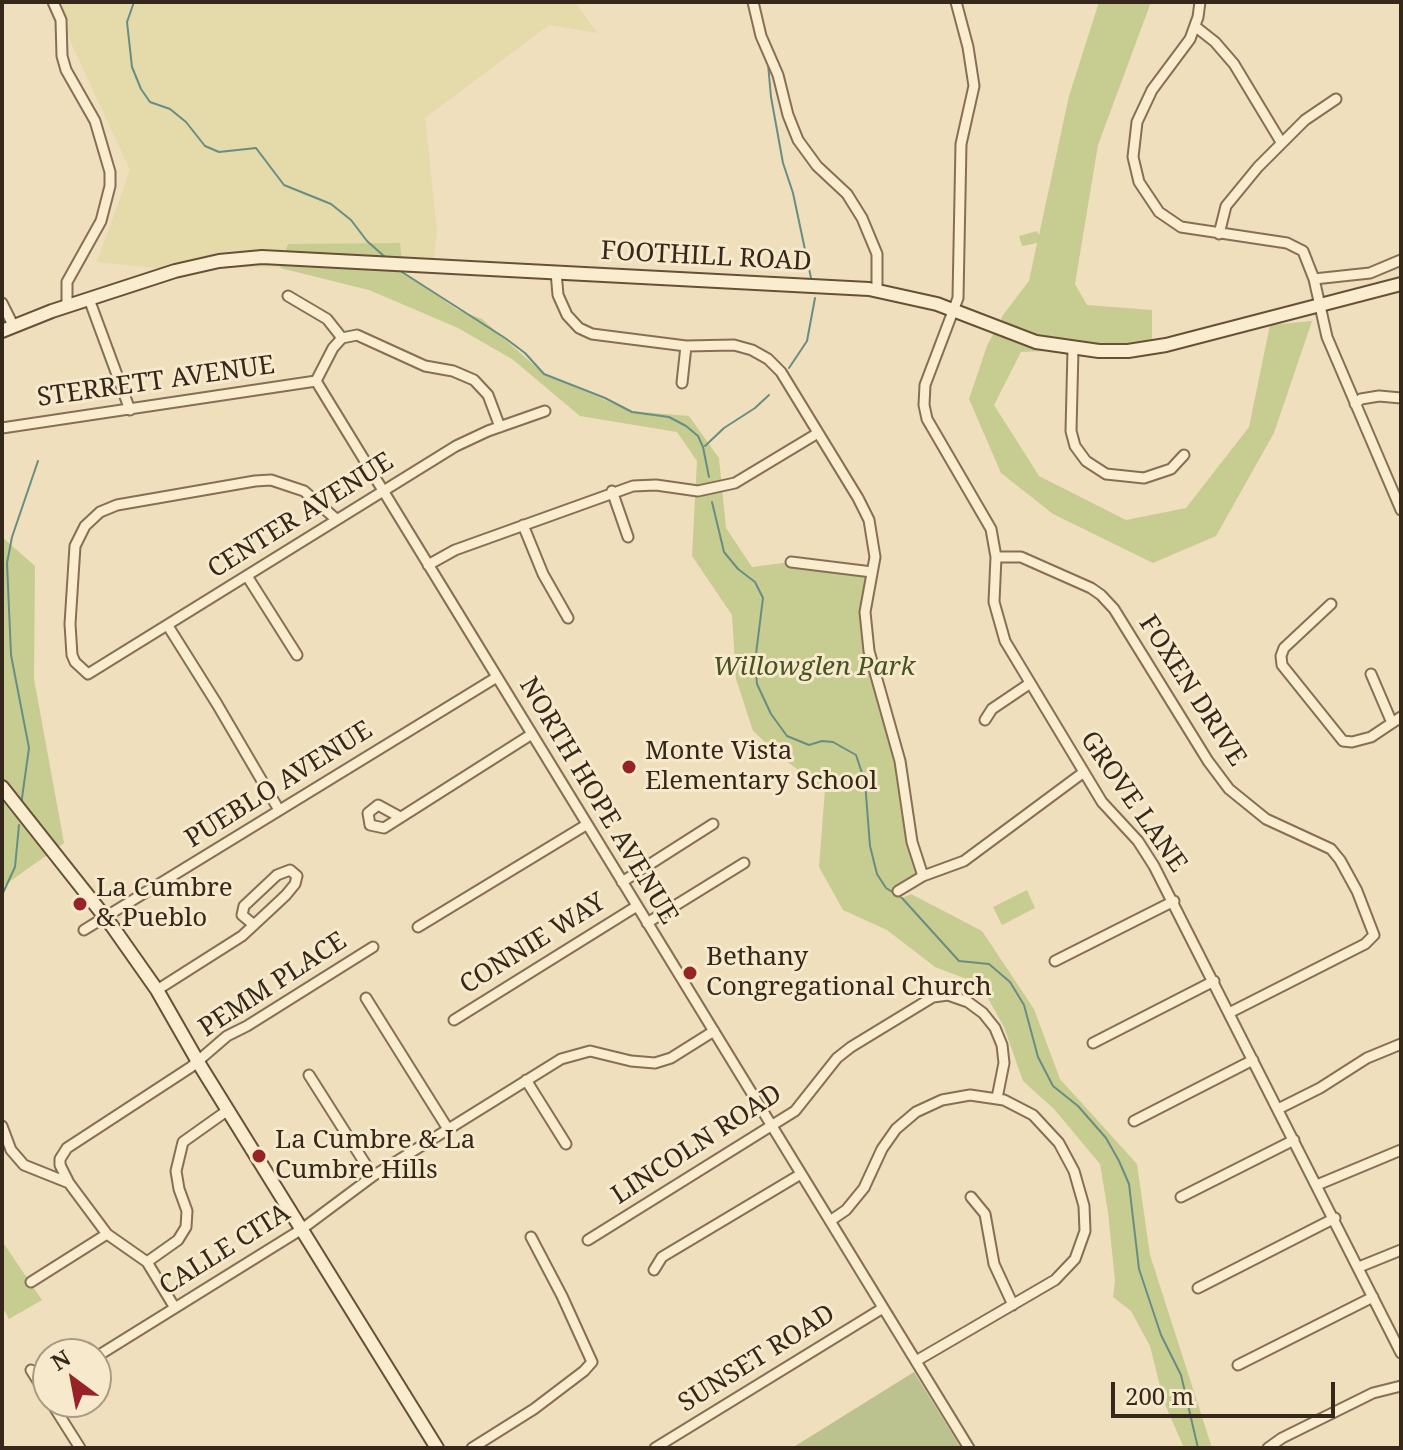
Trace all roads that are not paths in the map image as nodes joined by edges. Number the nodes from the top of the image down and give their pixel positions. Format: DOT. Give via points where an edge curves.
graph roads {
  1 [pos="53,2"];
  2 [pos="753,2"];
  3 [pos="956,2"];
  4 [pos="1200,2"];
  5 [pos="1196,27"];
  6 [pos="1336,99"];
  7 [pos="1281,142"];
  8 [pos="1219,234"];
  9 [pos="1401,260"];
  10 [pos="556,272"];
  11 [pos="1314,279"];
  12 [pos="1401,284"];
  13 [pos="877,290"];
  14 [pos="288,296"];
  15 [pos="89,299"];
  16 [pos="2,303"];
  17 [pos="1320,305"];
  18 [pos="67,306"];
  19 [pos="955,310"];
  20 [pos="8,328"];
  21 [pos="342,338"];
  22 [pos="686,346"];
  23 [pos="1073,349"];
  24 [pos="316,381"];
  25 [pos="682,383"];
  26 [pos="1401,398"];
  27 [pos="1355,404"];
  28 [pos="130,410"];
  29 [pos="545,411"];
  30 [pos="500,427"];
  31 [pos="2,428"];
  32 [pos="818,433"];
  33 [pos="1184,455"];
  34 [pos="383,491"];
  35 [pos="612,491"];
  36 [pos="1401,509"];
  37 [pos="336,519"];
  38 [pos="523,525"];
  39 [pos="628,537"];
  40 [pos="996,557"];
  41 [pos="791,562"];
  42 [pos="428,565"];
  43 [pos="872,572"];
  44 [pos="247,576"];
  45 [pos="1331,604"];
  46 [pos="568,618"];
  47 [pos="168,626"];
  48 [pos="297,655"];
  49 [pos="1371,674"];
  50 [pos="497,677"];
  51 [pos="1029,684"];
  52 [pos="985,720"];
  53 [pos="1396,720"];
  54 [pos="532,734"];
  55 [pos="1084,772"];
  56 [pos="2,787"];
  57 [pos="279,810"];
  58 [pos="400,817"];
  59 [pos="713,824"];
  60 [pos="586,825"];
  61 [pos="744,863"];
  62 [pos="923,876"];
  63 [pos="622,882"];
  64 [pos="898,891"];
  65 [pos="1174,901"];
  66 [pos="637,906"];
  67 [pos="105,917"];
  68 [pos="647,923"];
  69 [pos="254,925"];
  70 [pos="418,927"];
  71 [pos="84,930"];
  72 [pos="373,947"];
  73 [pos="1055,961"];
  74 [pos="1214,981"];
  75 [pos="157,990"];
  76 [pos="366,998"];
  77 [pos="1229,1013"];
  78 [pos="454,1020"];
  79 [pos="714,1031"];
  80 [pos="1093,1043"];
  81 [pos="1401,1044"];
  82 [pos="1253,1060"];
  83 [pos="198,1062"];
  84 [pos="309,1075"];
  85 [pos="526,1080"];
  86 [pos="997,1098"];
  87 [pos="1278,1109"];
  88 [pos="228,1110"];
  89 [pos="1134,1121"];
  90 [pos="2,1126"];
  91 [pos="772,1127"];
  92 [pos="448,1129"];
  93 [pos="1294,1140"];
  94 [pos="566,1144"];
  95 [pos="1401,1150"];
  96 [pos="801,1174"];
  97 [pos="373,1176"];
  98 [pos="69,1183"];
  99 [pos="1317,1185"];
  100 [pos="971,1197"];
  101 [pos="1181,1197"];
  102 [pos="1335,1218"];
  103 [pos="830,1221"];
  104 [pos="302,1229"];
  105 [pos="107,1234"];
  106 [pos="531,1237"];
  107 [pos="588,1240"];
  108 [pos="1401,1250"];
  109 [pos="147,1262"];
  110 [pos="1359,1267"];
  111 [pos="654,1270"];
  112 [pos="31,1282"];
  113 [pos="1198,1288"];
  114 [pos="1373,1297"];
  115 [pos="1013,1305"];
  116 [pos="175,1308"];
  117 [pos="883,1308"];
  118 [pos="112,1347"];
  119 [pos="1401,1353"];
  120 [pos="916,1361"];
  121 [pos="1238,1365"];
  122 [pos="1401,1386"];
  123 [pos="61,1418"];
  124 [pos="80,1448"];
  125 [pos="437,1448"];
  126 [pos="472,1448"];
  127 [pos="655,1448"];
  128 [pos="969,1448"];
  129 [pos="1268,1448"];
  1 -- 18 [label="street" via="61,20 66,70 95,121 110,172 101,221 67,282"];
  2 -- 13 [label="street" via="798,140 862,218 877,254"];
  3 -- 19 [label="street, GROVE LANE" via="974,86 961,144"];
  4 -- 5 [label="street"];
  5 -- 7 [label="street" via="1234,64"];
  5 -- 8 [label="street" via="1147,100 1134,135 1133,157 1139,182 1159,212 1181,227"];
  6 -- 7 [label="street"];
  7 -- 8 [label="street" via="1226,206"];
  8 -- 11 [label="street" via="1298,247"];
  9 -- 11 [label="street" via="1370,273"];
  10 -- 13 [label="main road, FOOTHILL ROAD"];
  10 -- 15 [label="main road, FOOTHILL ROAD" via="254,257 196,265"];
  10 -- 22 [label="street" via="560,301 579,328"];
  11 -- 17 [label="street"];
  12 -- 17 [label="main road, FOOTHILL ROAD"];
  13 -- 19 [label="main road, FOOTHILL ROAD"];
  14 -- 21 [label="street" via="327,319"];
  15 -- 18 [label="main road, FOOTHILL ROAD"];
  15 -- 28 [label="street"];
  16 -- 20 [label="street"];
  17 -- 23 [label="main road, FOOTHILL ROAD" via="1166,345"];
  17 -- 27 [label="street" via="1327,337"];
  18 -- 20 [label="main road, FOOTHILL ROAD"];
  19 -- 23 [label="main road, FOOTHILL ROAD" via="1020,337"];
  19 -- 40 [label="street, GROVE LANE" via="927,375 924,405 930,429 991,529"];
  21 -- 24 [label="street"];
  21 -- 30 [label="street" via="357,335 425,366 466,375 488,395"];
  22 -- 25 [label="street"];
  22 -- 32 [label="street" via="743,347 768,359"];
  23 -- 33 [label="street" via="1071,431 1086,461 1106,474 1144,478 1171,469"];
  24 -- 28 [label="street, STERRETT AVENUE"];
  24 -- 34 [label="street, NORTH HOPE AVENUE"];
  26 -- 27 [label="street" via="1379,396"];
  27 -- 36 [label="street"];
  28 -- 31 [label="street, STERRETT AVENUE"];
  29 -- 30 [label="street, CENTER AVENUE"];
  30 -- 34 [label="street, CENTER AVENUE" via="456,446"];
  32 -- 35 [label="street" via="721,488 644,485"];
  32 -- 43 [label="street" via="869,520"];
  34 -- 37 [label="street, CENTER AVENUE"];
  34 -- 42 [label="street, NORTH HOPE AVENUE"];
  35 -- 38 [label="street"];
  35 -- 39 [label="street"];
  37 -- 44 [label="street, CENTER AVENUE"];
  37 -- 47 [label="street, CENTER AVENUE" via="304,491 271,480 100,512 75,546 72,655 88,674"];
  38 -- 42 [label="street"];
  38 -- 46 [label="street"];
  40 -- 51 [label="street, GROVE LANE" via="996,614"];
  40 -- 77 [label="street, FOXEN DRIVE" via="1021,557 1101,595 1229,789 1266,819 1331,849 1357,891 1374,935 1365,944"];
  41 -- 43 [label="street"];
  42 -- 50 [label="street, NORTH HOPE AVENUE"];
  43 -- 62 [label="street" via="865,612 869,651 900,761 910,834"];
  44 -- 47 [label="street, CENTER AVENUE"];
  44 -- 48 [label="street"];
  45 -- 53 [label="street" via="1284,648 1282,665 1343,741 1361,740"];
  47 -- 57 [label="street"];
  49 -- 53 [label="street"];
  50 -- 54 [label="street, NORTH HOPE AVENUE"];
  50 -- 57 [label="street, PUEBLO AVENUE"];
  51 -- 52 [label="street" via="992,709"];
  51 -- 55 [label="street, GROVE LANE"];
  54 -- 58 [label="street"];
  54 -- 60 [label="street, NORTH HOPE AVENUE"];
  55 -- 62 [label="street" via="964,861"];
  55 -- 65 [label="street, GROVE LANE" via="1110,813 1146,853"];
  56 -- 67 [label="main road"];
  57 -- 67 [label="street, PUEBLO AVENUE"];
  59 -- 63 [label="street"];
  60 -- 63 [label="street, NORTH HOPE AVENUE"];
  60 -- 70 [label="street"];
  61 -- 68 [label="street"];
  62 -- 64 [label="street"];
  63 -- 66 [label="street, NORTH HOPE AVENUE"];
  65 -- 73 [label="street"];
  65 -- 74 [label="street, GROVE LANE"];
  66 -- 68 [label="street, NORTH HOPE AVENUE"];
  66 -- 78 [label="street, CONNIE WAY"];
  67 -- 71 [label="street, PUEBLO AVENUE"];
  67 -- 75 [label="main road"];
  68 -- 79 [label="street, NORTH HOPE AVENUE"];
  69 -- 69 [label="street" via="295,884 297,876 290,870 277,875 244,906 242,915"];
  69 -- 75 [label="street"];
  72 -- 83 [label="street, PEMM PLACE" via="227,1036"];
  74 -- 77 [label="street, GROVE LANE"];
  74 -- 80 [label="street"];
  75 -- 83 [label="main road"];
  76 -- 92 [label="street"];
  77 -- 82 [label="street, GROVE LANE"];
  79 -- 85 [label="street, CALLE CITA" via="663,1061 577,1053"];
  79 -- 91 [label="street, NORTH HOPE AVENUE"];
  81 -- 87 [label="street"];
  82 -- 87 [label="street, GROVE LANE"];
  82 -- 89 [label="street"];
  83 -- 88 [label="main road"];
  83 -- 98 [label="street, PEMM PLACE" via="67,1148 60,1165"];
  84 -- 97 [label="street"];
  85 -- 92 [label="street, CALLE CITA"];
  85 -- 94 [label="street"];
  86 -- 91 [label="street, LINCOLN ROAD" via="1004,1063 995,1028 968,1002 940,995 851,1047 830,1065 802,1104"];
  86 -- 103 [label="street" via="956,1096 916,1112 887,1140 856,1200"];
  86 -- 115 [label="street" via="1033,1115 1059,1143 1077,1180 1085,1221 1083,1241 1069,1268"];
  87 -- 93 [label="street, GROVE LANE"];
  88 -- 104 [label="main road"];
  88 -- 109 [label="street" via="183,1142 176,1171 186,1227 178,1240"];
  90 -- 98 [label="street" via="24,1165"];
  91 -- 96 [label="street, NORTH HOPE AVENUE"];
  91 -- 107 [label="street, LINCOLN ROAD"];
  92 -- 97 [label="street, CALLE CITA"];
  93 -- 99 [label="street, GROVE LANE"];
  93 -- 101 [label="street"];
  95 -- 99 [label="street"];
  96 -- 103 [label="street, NORTH HOPE AVENUE"];
  96 -- 111 [label="street" via="662,1257"];
  97 -- 104 [label="street, CALLE CITA"];
  98 -- 105 [label="street"];
  99 -- 102 [label="street, GROVE LANE"];
  100 -- 115 [label="street" via="985,1214 994,1264"];
  102 -- 110 [label="street, GROVE LANE"];
  102 -- 113 [label="street"];
  103 -- 117 [label="street, NORTH HOPE AVENUE"];
  104 -- 116 [label="street, CALLE CITA"];
  104 -- 125 [label="main road"];
  105 -- 109 [label="street"];
  105 -- 112 [label="street"];
  106 -- 126 [label="street" via="592,1362 534,1409"];
  108 -- 110 [label="street"];
  109 -- 116 [label="street"];
  110 -- 114 [label="street, GROVE LANE"];
  114 -- 119 [label="street, GROVE LANE"];
  114 -- 121 [label="street"];
  115 -- 120 [label="street"];
  116 -- 118 [label="street, CALLE CITA"];
  117 -- 120 [label="street, NORTH HOPE AVENUE"];
  117 -- 127 [label="street, SUNSET ROAD"];
  120 -- 128 [label="street, NORTH HOPE AVENUE"];
  122 -- 129 [label="street" via="1373,1393"];
  123 -- 124 [label="street"];
}
